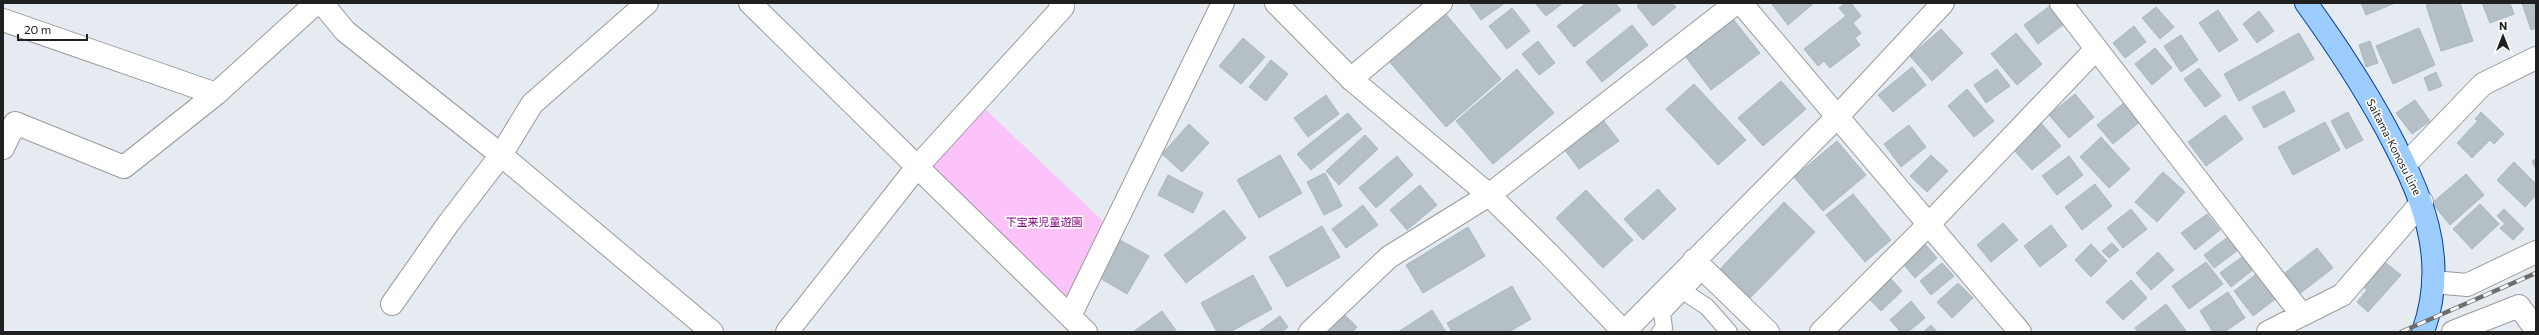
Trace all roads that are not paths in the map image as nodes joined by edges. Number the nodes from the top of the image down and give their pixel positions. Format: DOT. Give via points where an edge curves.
graph roads {
  1 [pos="316,3"];
  2 [pos="322,3"];
  3 [pos="647,3"];
  4 [pos="750,3"];
  5 [pos="1060,3"];
  6 [pos="1223,3"];
  7 [pos="1276,3"];
  8 [pos="1441,3"];
  9 [pos="1736,3"];
  10 [pos="1741,3"];
  11 [pos="1943,3"];
  12 [pos="2061,3"];
  13 [pos="2313,6"];
  14 [pos="3,20"];
  15 [pos="2096,49"];
  16 [pos="2536,58"];
  17 [pos="1351,79"];
  18 [pos="216,94"];
  19 [pos="1837,117"];
  20 [pos="9,122"];
  21 [pos="3,148"];
  22 [pos="501,155"];
  23 [pos="2406,165"];
  24 [pos="918,167"];
  25 [pos="1489,195"];
  26 [pos="2422,202"];
  27 [pos="1929,224"];
  28 [pos="2536,252"];
  29 [pos="1699,264"];
  30 [pos="2433,282"];
  31 [pos="1683,291"];
  32 [pos="392,304"];
  33 [pos="2302,314"];
  34 [pos="1070,316"];
  35 [pos="2536,330"];
  36 [pos="1665,331"];
  37 [pos="712,332"];
  38 [pos="787,332"];
  39 [pos="1086,332"];
  40 [pos="1310,332"];
  41 [pos="1624,332"];
  42 [pos="1729,332"];
  43 [pos="1768,332"];
  44 [pos="1821,332"];
  45 [pos="2020,332"];
  46 [pos="2268,332"];
  47 [pos="2423,332"];
  48 [pos="2453,332"];
  1 -- 18 [label="street"];
  2 -- 22 [label="street" via="345,31"];
  3 -- 22 [label="street" via="532,104"];
  4 -- 24 [label="street"];
  5 -- 24 [label="street" via="1063,7"];
  6 -- 34 [label="street"];
  7 -- 17 [label="street"];
  8 -- 17 [label="street"];
  9 -- 25 [label="street"];
  10 -- 19 [label="street"];
  11 -- 19 [label="street"];
  12 -- 15 [label="street"];
  13 -- 23 [label="main road, Saitama-Konosu Line" via="2364,89"];
  14 -- 18 [label="street"];
  15 -- 27 [label="street"];
  15 -- 33 [label="street"];
  16 -- 23 [label="street" via="2483,84"];
  17 -- 25 [label="street"];
  18 -- 20 [label="street" via="124,167"];
  19 -- 27 [label="street"];
  19 -- 29 [label="street"];
  20 -- 21 [label="street"];
  22 -- 32 [label="street" via="448,224"];
  22 -- 37 [label="street"];
  23 -- 26 [label="main road, Saitama-Konosu Line"];
  24 -- 34 [label="street"];
  24 -- 38 [label="street"];
  25 -- 40 [label="street" via="1389,256"];
  25 -- 41 [label="street"];
  26 -- 30 [label="main road, Saitama-Konosu Line" via="2429,231"];
  26 -- 33 [label="street" via="2342,295"];
  27 -- 44 [label="street"];
  27 -- 45 [label="street"];
  28 -- 30 [label="street" via="2467,285"];
  29 -- 31 [label="street"];
  29 -- 41 [label="street"];
  29 -- 43 [label="street"];
  30 -- 47 [label="main road, Saitama-Konosu Line"];
  31 -- 36 [label="street" via="1662,313"];
  31 -- 42 [label="street" via="1707,307"];
  33 -- 46 [label="street"];
  34 -- 39 [label="street"];
  35 -- 48 [label="street" via="2519,306"];
}
